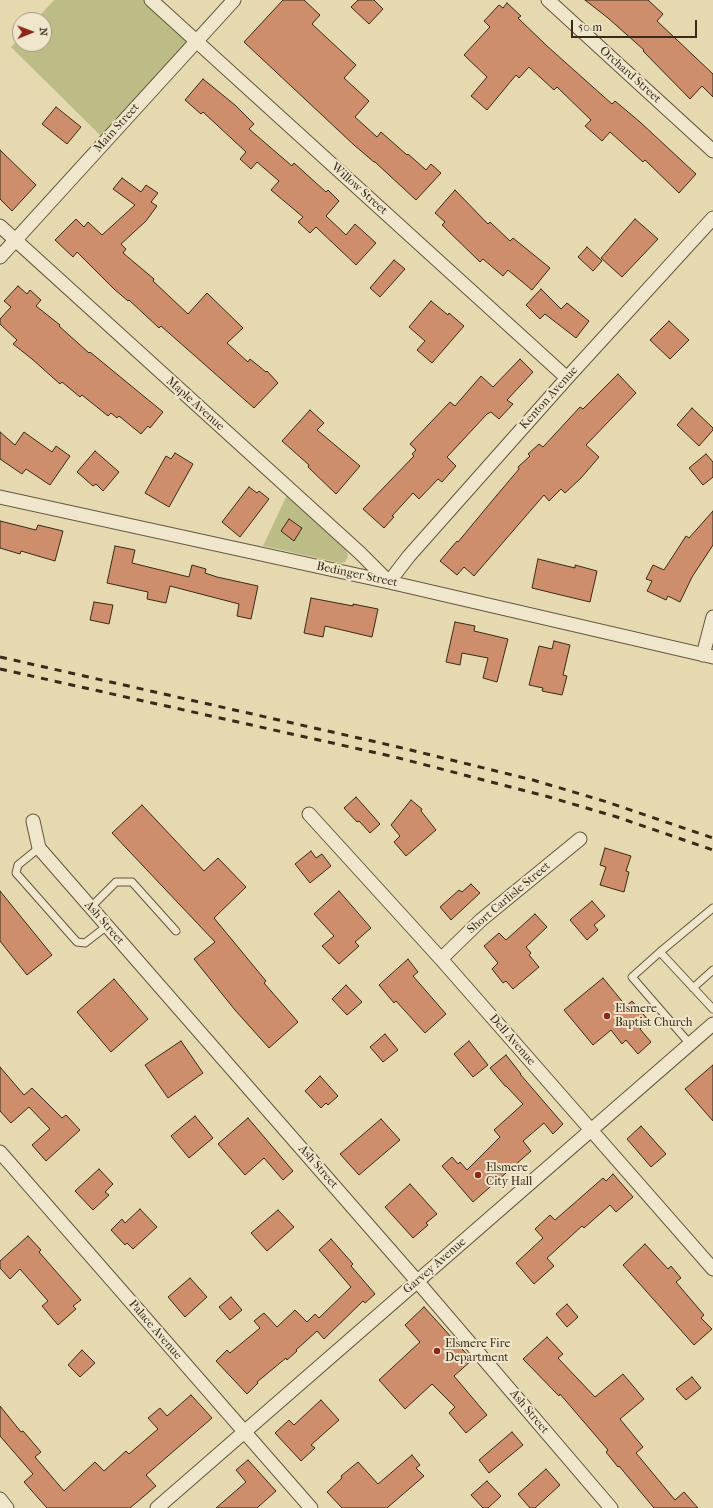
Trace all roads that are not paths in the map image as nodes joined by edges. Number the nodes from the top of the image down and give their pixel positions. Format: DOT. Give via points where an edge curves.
graph roads {
  1 [pos="151,0"];
  2 [pos="234,0"];
  3 [pos="548,0"];
  4 [pos="196,42"];
  5 [pos="713,151"];
  6 [pos="713,218"];
  7 [pos="0,226"];
  8 [pos="15,240"];
  9 [pos="0,257"];
  10 [pos="567,378"];
  11 [pos="0,497"];
  12 [pos="389,582"];
  13 [pos="713,617"];
  14 [pos="708,656"];
  15 [pos="309,814"];
  16 [pos="33,821"];
  17 [pos="580,839"];
  18 [pos="39,848"];
  19 [pos="91,907"];
  20 [pos="713,908"];
  21 [pos="107,926"];
  22 [pos="176,931"];
  23 [pos="660,952"];
  24 [pos="440,959"];
  25 [pos="713,970"];
  26 [pos="693,988"];
  27 [pos="713,1009"];
  28 [pos="713,1024"];
  29 [pos="690,1044"];
  30 [pos="592,1130"];
  31 [pos="0,1152"];
  32 [pos="713,1269"];
  33 [pos="417,1281"];
  34 [pos="244,1432"];
  35 [pos="0,1499"];
  36 [pos="7,1508"];
  37 [pos="157,1508"];
  38 [pos="311,1508"];
  39 [pos="611,1508"];
  1 -- 4 [label="street, Willow Street"];
  2 -- 4 [label="street, Main Street"];
  3 -- 5 [label="street, Orchard Street"];
  4 -- 8 [label="street, Main Street"];
  4 -- 10 [label="street, Willow Street"];
  6 -- 10 [label="street, Kenton Avenue"];
  7 -- 8 [label="street, Maple Avenue"];
  8 -- 9 [label="street, Main Street"];
  8 -- 12 [label="street, Maple Avenue"];
  10 -- 12 [label="street, Kenton Avenue" via="409,556"];
  11 -- 12 [label="street, Bedinger Street"];
  12 -- 14 [label="street, Bedinger Street"];
  13 -- 14 [label="street"];
  15 -- 24 [label="street, Dell Avenue"];
  16 -- 18 [label="street, Ash Street"];
  17 -- 24 [label="street, Short Carlisle Street" via="481,920"];
  18 -- 19 [label="street, Ash Street"];
  18 -- 21 [label="lane" via="18,865 16,874 77,942 85,943"];
  19 -- 21 [label="street, Ash Street"];
  19 -- 22 [label="lane" via="116,882 132,882"];
  20 -- 23 [label="lane"];
  21 -- 33 [label="street, Ash Street"];
  23 -- 26 [label="lane"];
  23 -- 29 [label="lane" via="632,977"];
  24 -- 30 [label="street, Dell Avenue"];
  25 -- 26 [label="lane"];
  26 -- 27 [label="lane"];
  28 -- 29 [label="street, Garvey Avenue"];
  29 -- 30 [label="street, Garvey Avenue"];
  30 -- 32 [label="street, Dell Avenue"];
  30 -- 33 [label="street, Garvey Avenue"];
  31 -- 34 [label="street, Palace Avenue"];
  33 -- 34 [label="street, Garvey Avenue"];
  33 -- 39 [label="street, Ash Street"];
  34 -- 37 [label="street, Garvey Avenue"];
  34 -- 38 [label="street, Palace Avenue"];
  35 -- 36 [label="street"];
}
